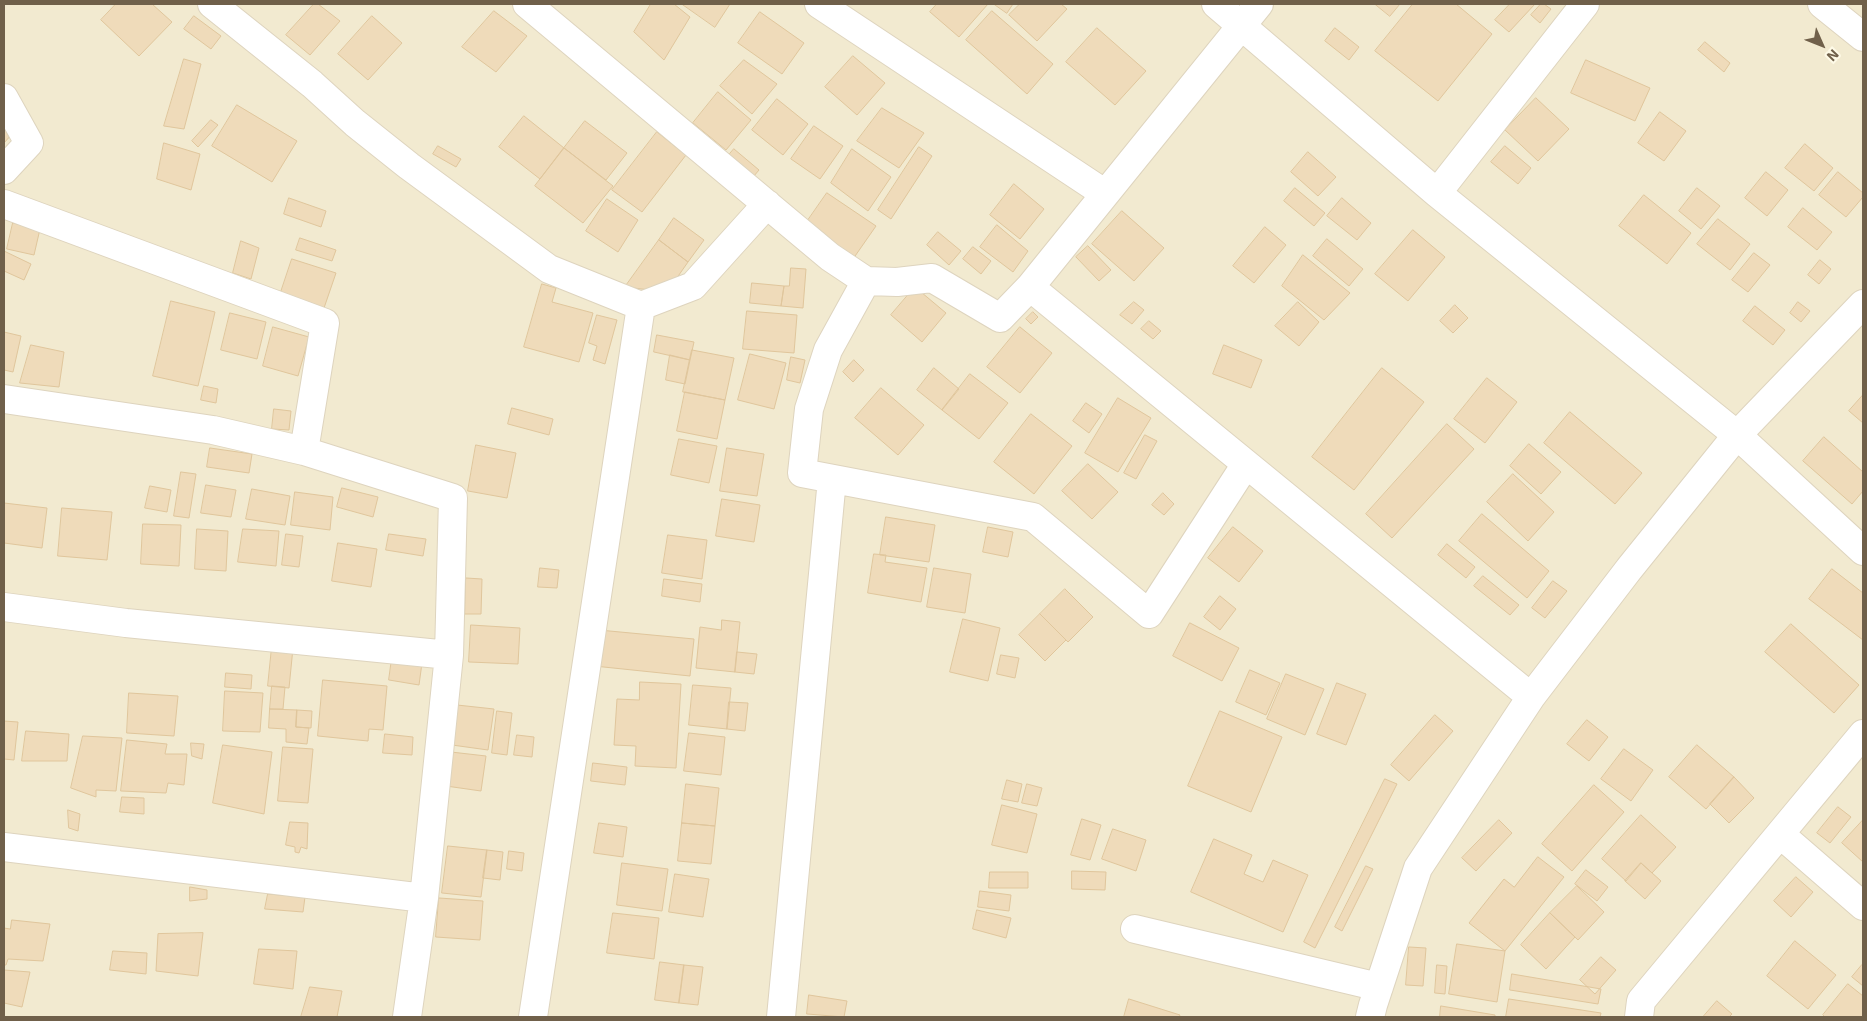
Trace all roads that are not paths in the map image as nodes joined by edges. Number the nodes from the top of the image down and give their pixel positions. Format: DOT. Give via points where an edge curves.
graph roads {
  1 [pos="212,4"];
  2 [pos="527,4"];
  3 [pos="819,4"];
  4 [pos="1216,4"];
  5 [pos="1259,4"];
  6 [pos="1585,4"];
  7 [pos="1822,4"];
  8 [pos="1242,25"];
  9 [pos="1863,37"];
  10 [pos="4,98"];
  11 [pos="4,170"];
  12 [pos="1104,193"];
  13 [pos="1437,193"];
  14 [pos="4,204"];
  15 [pos="767,204"];
  16 [pos="866,281"];
  17 [pos="1030,287"];
  18 [pos="1863,304"];
  19 [pos="641,306"];
  20 [pos="4,399"];
  21 [pos="1737,435"];
  22 [pos="304,451"];
  23 [pos="1246,464"];
  24 [pos="832,479"];
  25 [pos="1863,551"];
  26 [pos="4,607"];
  27 [pos="449,654"];
  28 [pos="1531,697"];
  29 [pos="1863,734"];
  30 [pos="1780,834"];
  31 [pos="4,847"];
  32 [pos="424,898"];
  33 [pos="1863,906"];
  34 [pos="1135,929"];
  35 [pos="1379,987"];
  36 [pos="407,1017"];
  37 [pos="533,1017"];
  38 [pos="781,1017"];
  39 [pos="1370,1017"];
  40 [pos="1639,1017"];
  1 -- 19 [label="street" via="409,166 549,269"];
  2 -- 15 [label="street"];
  3 -- 12 [label="street"];
  4 -- 8 [label="street"];
  5 -- 8 [label="street"];
  6 -- 13 [label="street"];
  7 -- 9 [label="street"];
  8 -- 12 [label="street"];
  8 -- 13 [label="street"];
  10 -- 11 [label="street" via="29,142"];
  12 -- 17 [label="street"];
  13 -- 21 [label="street"];
  14 -- 22 [label="street" via="325,323"];
  15 -- 16 [label="street" via="830,257"];
  15 -- 19 [label="street" via="693,286"];
  16 -- 17 [label="street" via="932,278 1000,318"];
  16 -- 24 [label="street" via="828,350 809,409 802,473"];
  17 -- 23 [label="street"];
  18 -- 21 [label="street"];
  19 -- 37 [label="street"];
  20 -- 22 [label="street" via="213,430"];
  21 -- 25 [label="street"];
  21 -- 28 [label="street"];
  22 -- 27 [label="street" via="453,498"];
  23 -- 24 [label="street" via="1149,614 1033,517"];
  23 -- 28 [label="street"];
  24 -- 38 [label="street"];
  26 -- 27 [label="street" via="126,623"];
  27 -- 32 [label="street"];
  28 -- 35 [label="street" via="1418,868"];
  29 -- 30 [label="street"];
  30 -- 33 [label="street"];
  30 -- 40 [label="street" via="1641,1001"];
  31 -- 32 [label="street"];
  32 -- 36 [label="street"];
  34 -- 35 [label="street"];
  35 -- 39 [label="street"];
}
